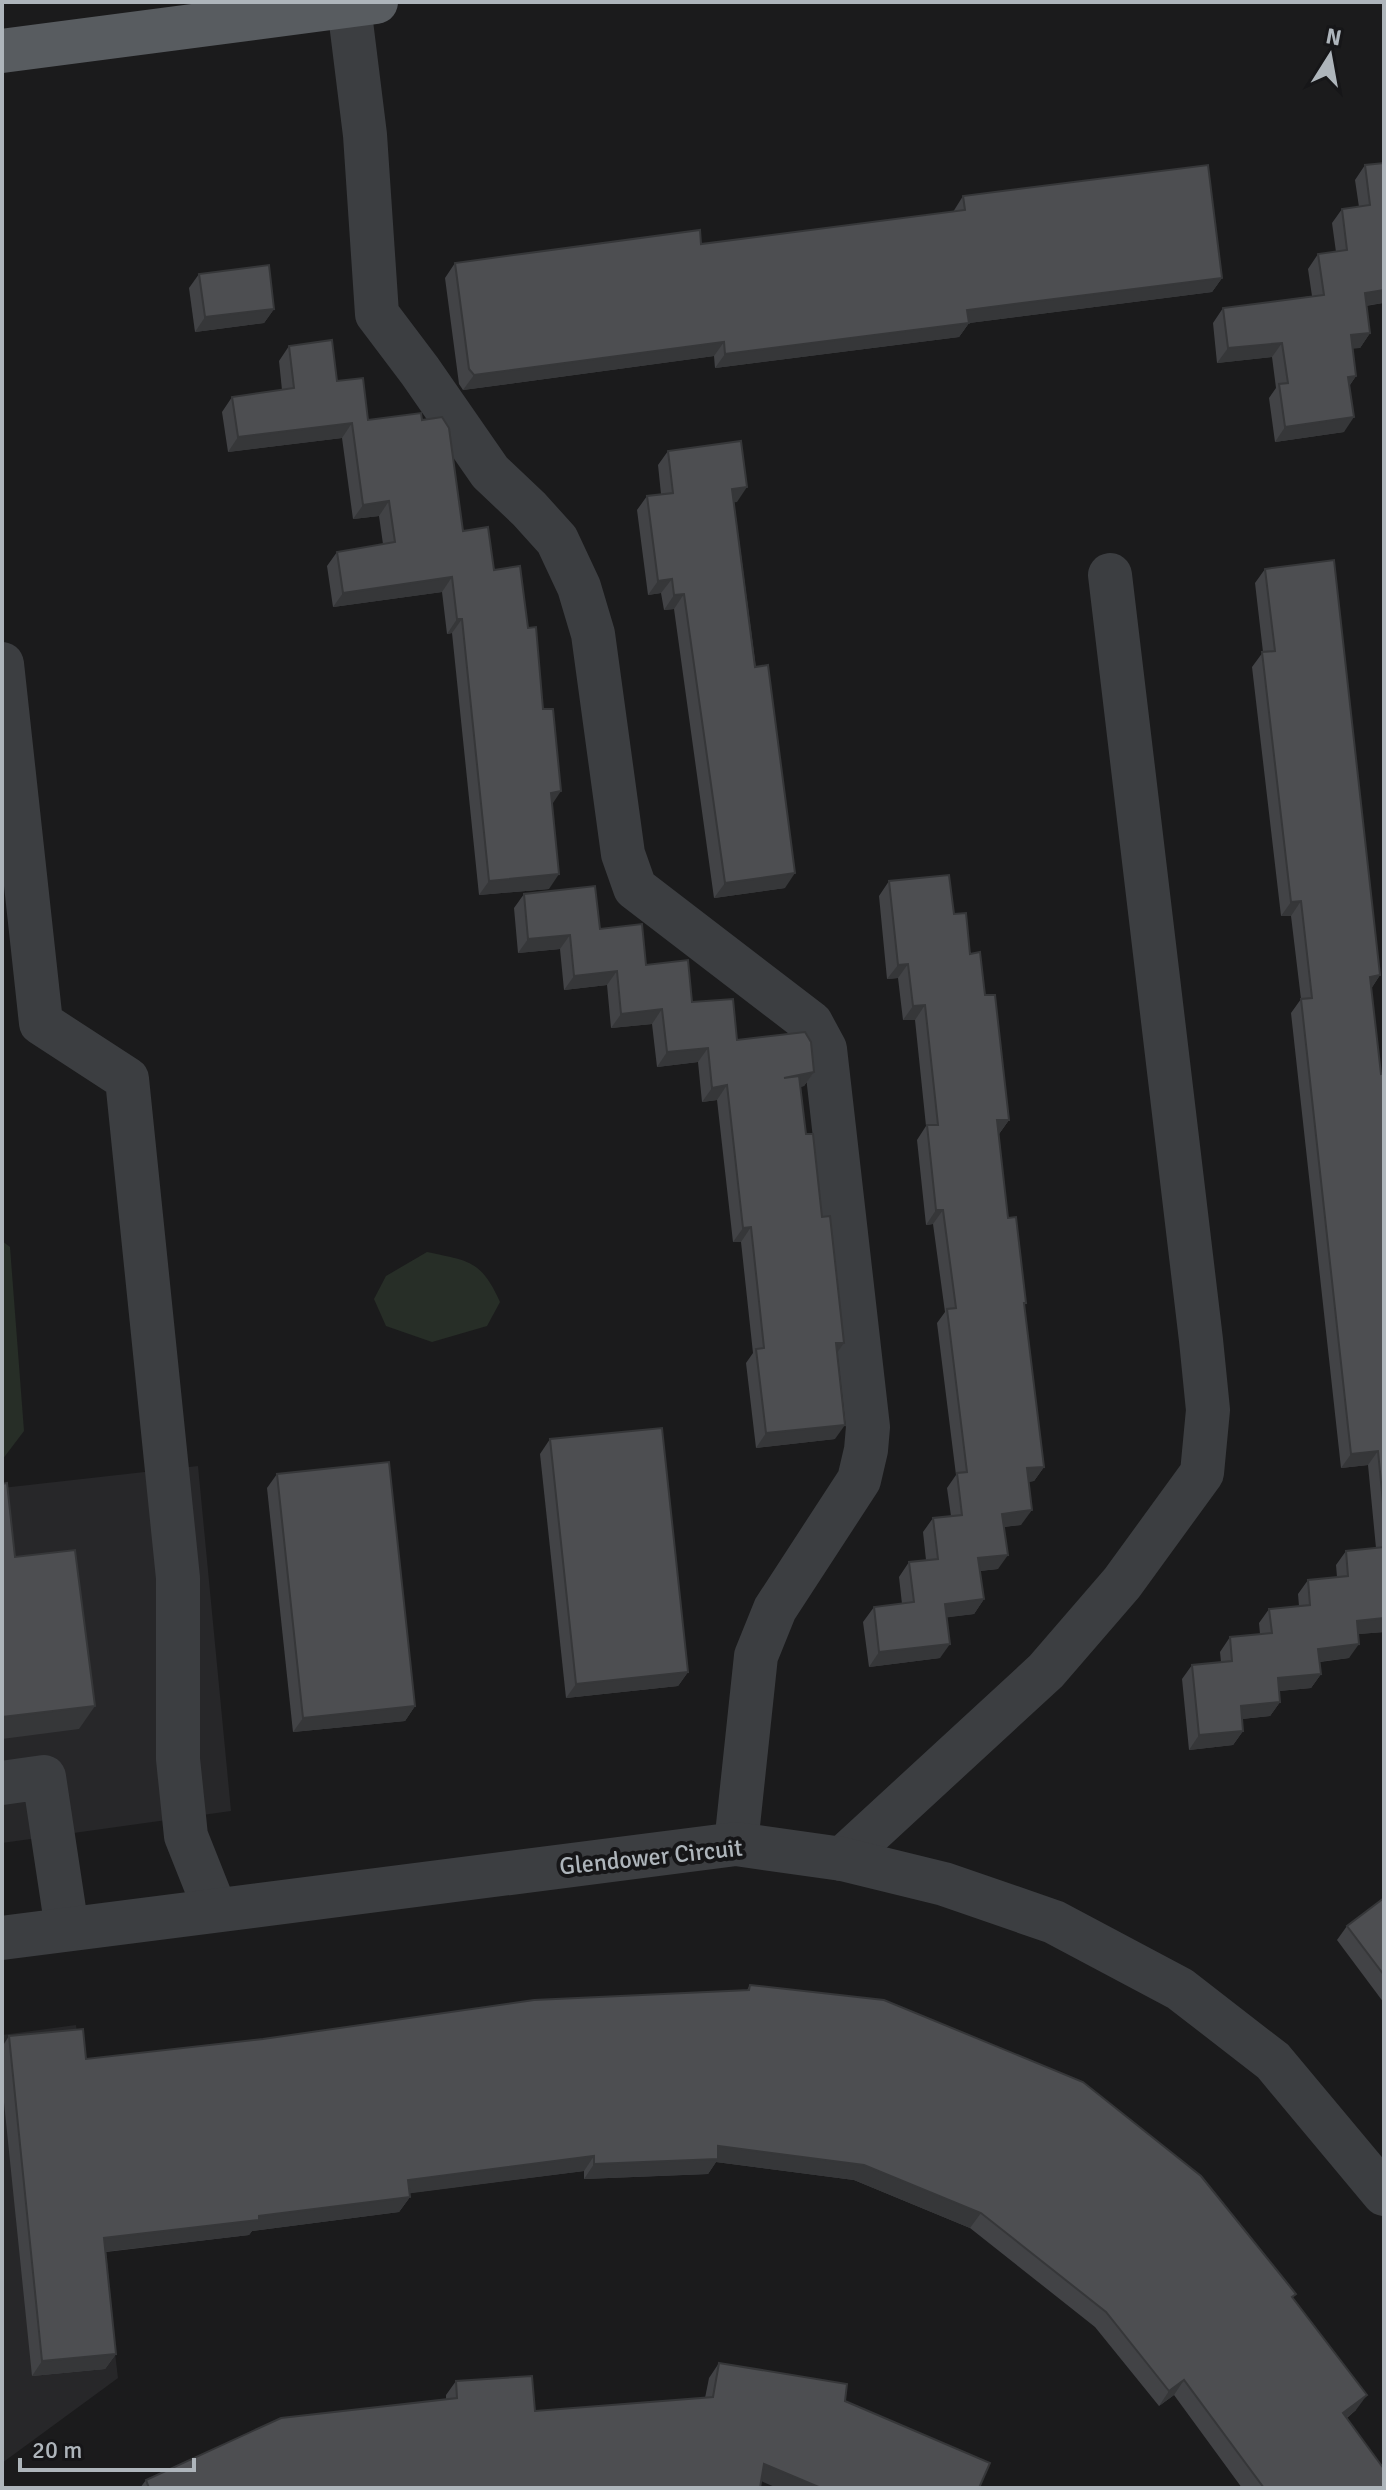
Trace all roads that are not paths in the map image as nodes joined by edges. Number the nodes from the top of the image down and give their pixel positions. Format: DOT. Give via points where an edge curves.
graph roads {
  1 [pos="363,4"];
  2 [pos="2,51"];
  3 [pos="1110,575"];
  4 [pos="2,664"];
  5 [pos="2,1783"];
  6 [pos="736,1844"];
  7 [pos="842,1859"];
  8 [pos="215,1909"];
  9 [pos="67,1929"];
  10 [pos="2,1938"];
  11 [pos="1384,2194"];
  1 -- 2 [label="main road"];
  1 -- 6 [label="street" via="377,314 490,472 557,540 579,587 593,634 623,854 635,888 811,1023 825,1049 868,1427 866,1450 859,1480 775,1609 756,1656"];
  3 -- 7 [label="street" via="1201,1340 1208,1410 1202,1473 1122,1583 1046,1671"];
  4 -- 8 [label="street" via="41,1023 127,1079 178,1578 178,1759 186,1836"];
  5 -- 9 [label="street" via="44,1777"];
  6 -- 7 [label="street, Glendower Circuit"];
  6 -- 8 [label="street, Glendower Circuit"];
  7 -- 11 [label="street, Glendower Circuit" via="944,1884 1054,1922 1180,1989 1273,2061"];
  8 -- 9 [label="street, Glendower Circuit"];
  9 -- 10 [label="street, Glendower Circuit"];
}
